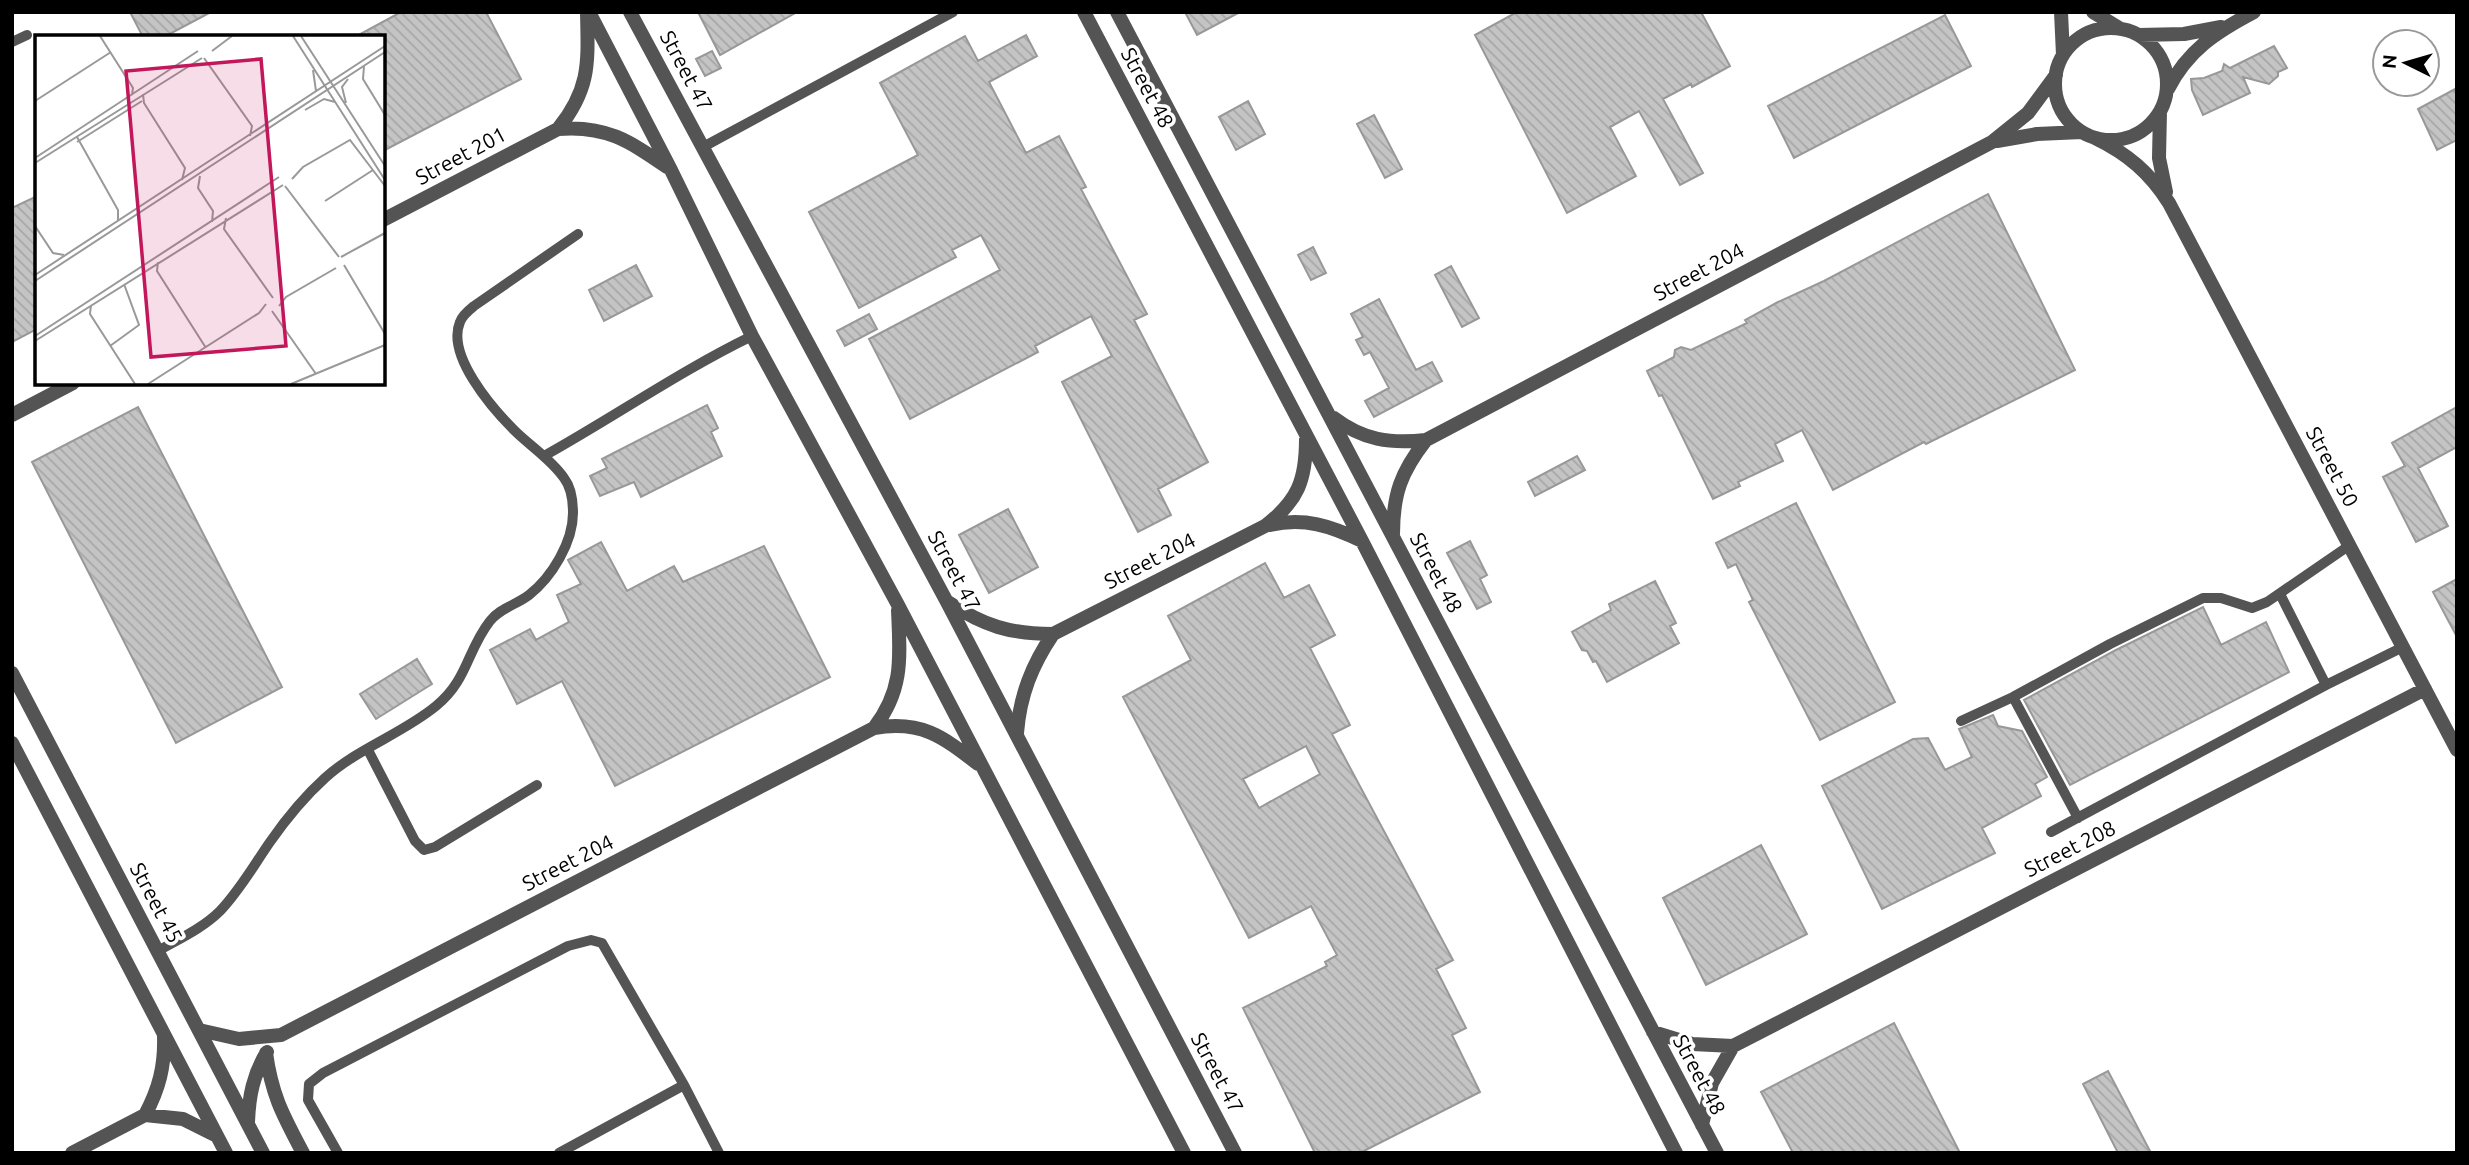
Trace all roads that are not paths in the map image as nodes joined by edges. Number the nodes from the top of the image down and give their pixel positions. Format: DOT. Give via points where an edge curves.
graph roads {
  1 [pos="588,12"];
  2 [pos="630,12"];
  3 [pos="953,12"];
  4 [pos="1084,12"];
  5 [pos="1117,12"];
  6 [pos="2062,12"];
  7 [pos="2092,12"];
  8 [pos="2254,12"];
  9 [pos="2229,25"];
  10 [pos="2120,29"];
  11 [pos="27,35"];
  12 [pos="2139,35"];
  13 [pos="12,43"];
  14 [pos="2063,55"];
  15 [pos="2056,75"];
  16 [pos="2166,93"];
  17 [pos="2160,111"];
  18 [pos="558,129"];
  19 [pos="2089,135"];
  20 [pos="1992,142"];
  21 [pos="703,147"];
  22 [pos="671,170"];
  23 [pos="2169,203"];
  24 [pos="385,219"];
  25 [pos="578,234"];
  26 [pos="752,336"];
  27 [pos="69,385"];
  28 [pos="1329,414"];
  29 [pos="12,415"];
  30 [pos="1306,434"];
  31 [pos="1426,440"];
  32 [pos="544,456"];
  33 [pos="1265,526"];
  34 [pos="1393,536"];
  35 [pos="1362,541"];
  36 [pos="2350,545"];
  37 [pos="2280,594"];
  38 [pos="947,602"];
  39 [pos="897,603"];
  40 [pos="1053,634"];
  41 [pos="2403,647"];
  42 [pos="12,673"];
  43 [pos="2326,685"];
  44 [pos="2425,689"];
  45 [pos="2014,697"];
  46 [pos="1961,721"];
  47 [pos="874,728"];
  48 [pos="1016,734"];
  49 [pos="12,743"];
  50 [pos="368,750"];
  51 [pos="2457,750"];
  52 [pos="983,767"];
  53 [pos="537,785"];
  54 [pos="2078,818"];
  55 [pos="2051,832"];
  56 [pos="158,951"];
  57 [pos="199,1030"];
  58 [pos="164,1032"];
  59 [pos="1653,1032"];
  60 [pos="281,1035"];
  61 [pos="1733,1046"];
  62 [pos="266,1053"];
  63 [pos="684,1085"];
  64 [pos="145,1115"];
  65 [pos="248,1123"];
  66 [pos="1702,1125"];
  67 [pos="217,1136"];
  68 [pos="72,1153"];
  69 [pos="226,1153"];
  70 [pos="264,1153"];
  71 [pos="303,1153"];
  72 [pos="338,1153"];
  73 [pos="559,1153"];
  74 [pos="719,1153"];
  75 [pos="1184,1153"];
  76 [pos="1235,1153"];
  77 [pos="1676,1153"];
  78 [pos="1717,1153"];
  1 -- 18 [label="street, Street 201" via="586,77 576,104"];
  1 -- 22 [label="street"];
  2 -- 21 [label="street, Street 47"];
  3 -- 21 [label="lane"];
  4 -- 30 [label="street, Street 48"];
  5 -- 28 [label="street, Street 48"];
  6 -- 14 [label="street"];
  7 -- 10 [label="street"];
  8 -- 9 [label="street"];
  9 -- 12 [label="street" via="2184,34"];
  9 -- 16 [label="street" via="2191,53"];
  10 -- 12 [label="street"];
  10 -- 14 [label="street" via="2087,33"];
  11 -- 13 [label="lane"];
  12 -- 16 [label="street" via="2162,60"];
  14 -- 15 [label="street"];
  15 -- 19 [label="street" via="2057,97 2066,117"];
  15 -- 20 [label="street, Street 204" via="2028,113"];
  16 -- 17 [label="street"];
  17 -- 19 [label="street" via="2132,136 2114,140"];
  17 -- 23 [label="street, Street 50" via="2159,158"];
  18 -- 22 [label="street, Street 201" via="598,129 617,135"];
  18 -- 24 [label="street, Street 201"];
  19 -- 20 [label="street, Street 204" via="2037,134"];
  19 -- 23 [label="street, Street 50" via="2138,164"];
  20 -- 31 [label="street, Street 204"];
  21 -- 38 [label="street, Street 47"];
  22 -- 26 [label="street"];
  23 -- 36 [label="street, Street 50"];
  25 -- 32 [label="lane" via="474,306 460,320 456,340 469,373 499,414"];
  26 -- 32 [label="lane" via="703,360"];
  26 -- 39 [label="street"];
  27 -- 29 [label="street"];
  28 -- 31 [label="street, Street 204" via="1374,440"];
  28 -- 34 [label="street, Street 48"];
  30 -- 33 [label="street, Street 204" via="1303,477 1282,513"];
  30 -- 35 [label="street, Street 48"];
  31 -- 34 [label="street, Street 204" via="1398,484"];
  32 -- 50 [label="lane" via="565,478 572,494 570,534 556,565 528,595 490,621 451,692"];
  33 -- 35 [label="street, Street 204" via="1313,523"];
  33 -- 40 [label="street, Street 204"];
  34 -- 59 [label="street, Street 48"];
  35 -- 77 [label="street, Street 48"];
  36 -- 37 [label="lane"];
  36 -- 41 [label="street, Street 50"];
  37 -- 43 [label="lane"];
  37 -- 45 [label="lane" via="2252,608 2221,598 2203,598"];
  38 -- 40 [label="street, Street 204" via="997,628"];
  38 -- 48 [label="street, Street 47"];
  39 -- 47 [label="street" via="899,673 887,712"];
  39 -- 52 [label="street"];
  40 -- 48 [label="street" via="1031,671"];
  41 -- 43 [label="lane"];
  41 -- 44 [label="street, Street 50"];
  42 -- 56 [label="street, Street 45"];
  43 -- 54 [label="lane"];
  44 -- 51 [label="street, Street 50"];
  44 -- 61 [label="street, Street 208"];
  45 -- 46 [label="lane"];
  45 -- 54 [label="lane"];
  47 -- 52 [label="street, Street 204" via="923,728"];
  47 -- 60 [label="street, Street 204"];
  48 -- 76 [label="street, Street 47"];
  49 -- 58 [label="street"];
  50 -- 53 [label="lane" via="424,850"];
  50 -- 56 [label="lane" via="326,776 308,795 208,922"];
  52 -- 75 [label="street"];
  54 -- 55 [label="lane"];
  56 -- 57 [label="street, Street 45"];
  57 -- 60 [label="street, Street 204" via="240,1039"];
  57 -- 65 [label="street, Street 45"];
  58 -- 64 [label="street" via="162,1075"];
  58 -- 67 [label="street"];
  59 -- 61 [label="street" via="1692,1044"];
  59 -- 66 [label="street, Street 48"];
  60 -- 62 [label="street, Street 204"];
  61 -- 66 [label="street" via="1712,1083"];
  62 -- 65 [label="street, Street 204" via="249,1098"];
  62 -- 71 [label="street" via="277,1104"];
  63 -- 72 [label="lane" via="603,943 591,940 568,946 323,1073 310,1084 308,1100"];
  63 -- 73 [label="lane"];
  63 -- 74 [label="lane"];
  64 -- 67 [label="street" via="183,1119"];
  64 -- 68 [label="street"];
  65 -- 70 [label="street, Street 45"];
  66 -- 78 [label="street, Street 48"];
  67 -- 69 [label="street"];
}
